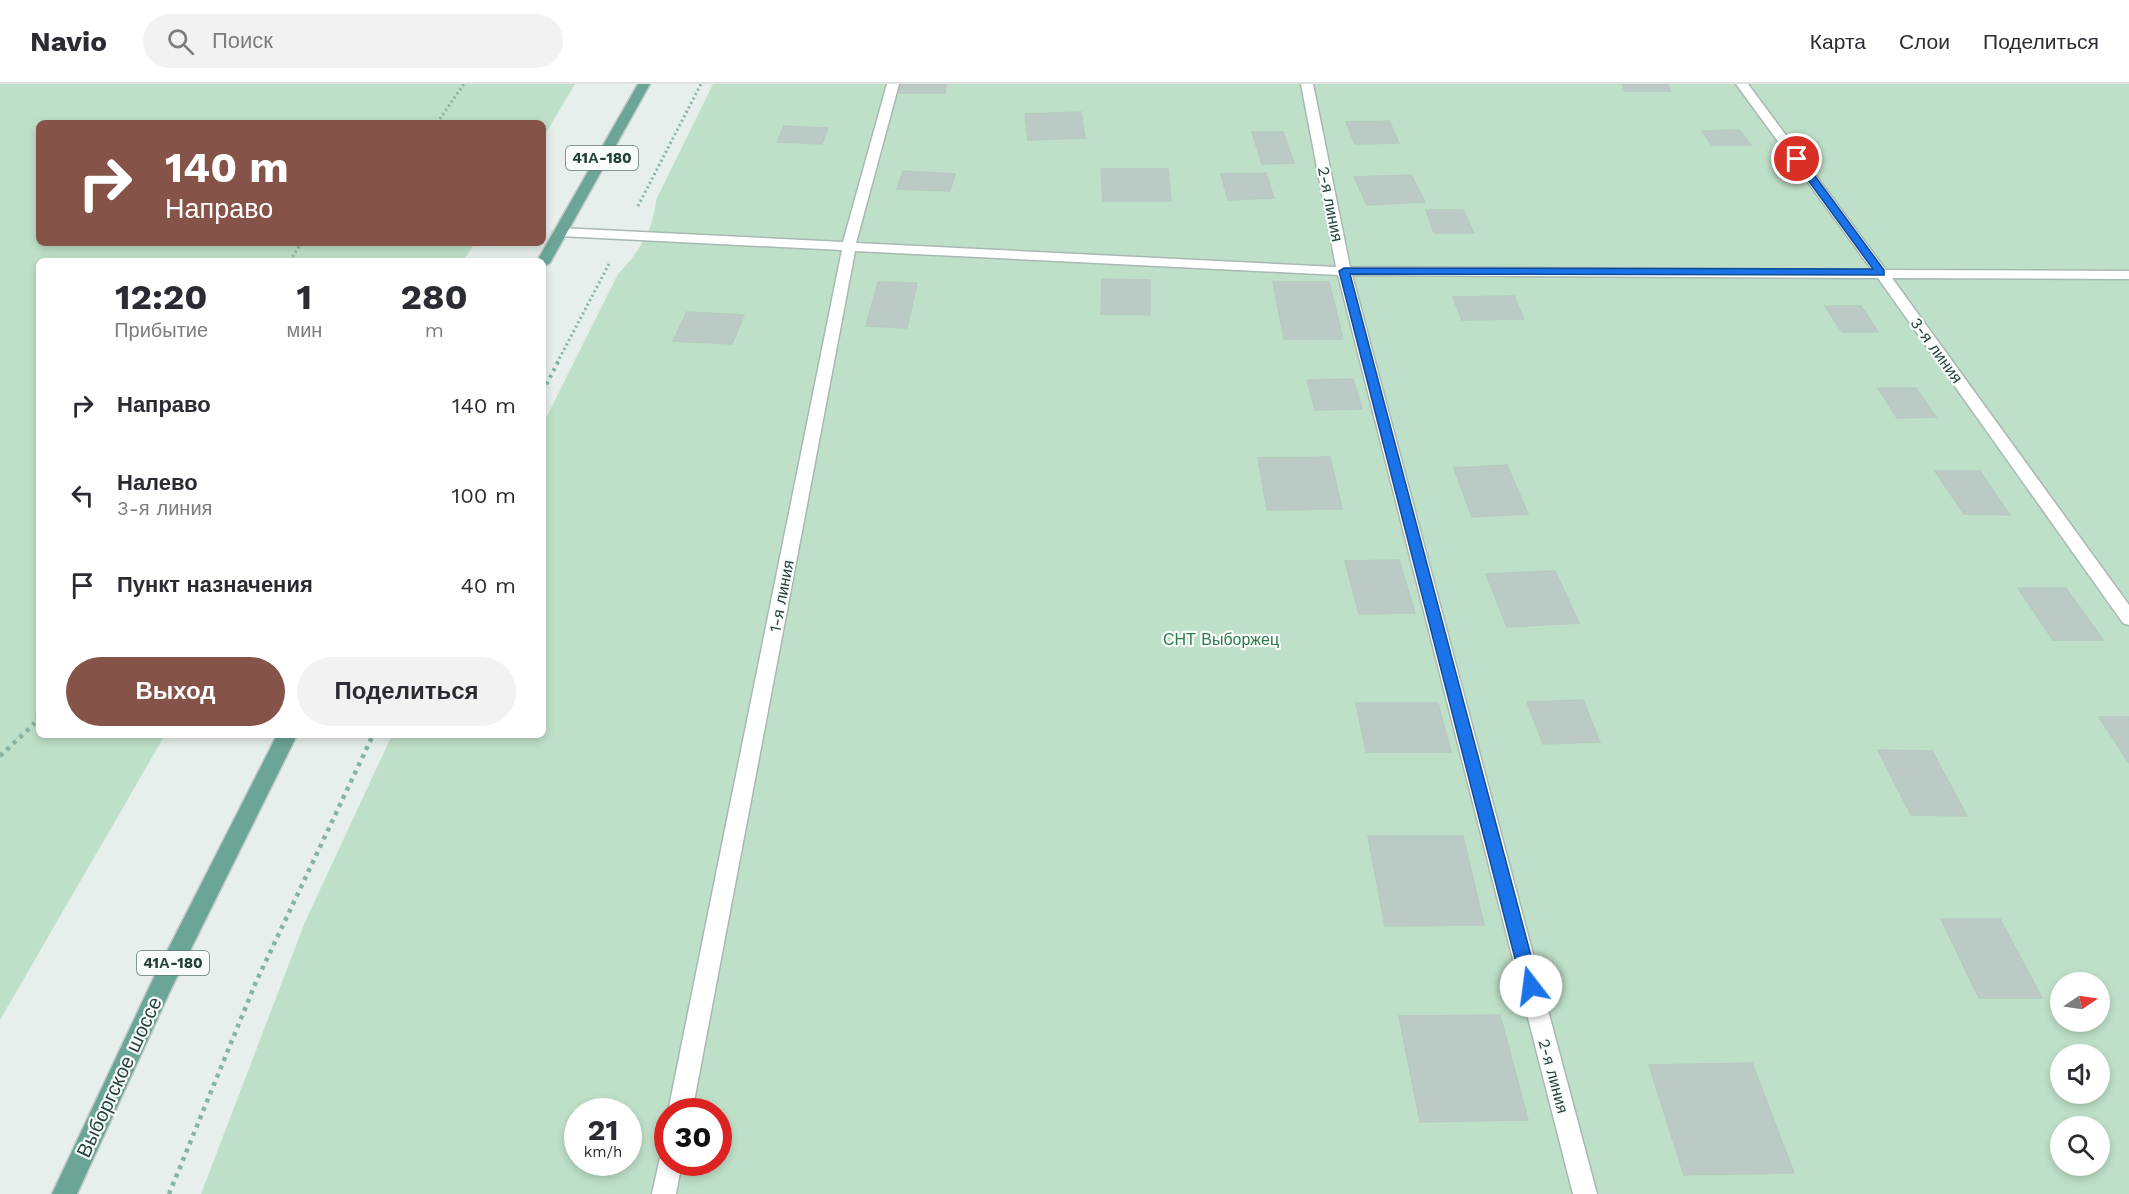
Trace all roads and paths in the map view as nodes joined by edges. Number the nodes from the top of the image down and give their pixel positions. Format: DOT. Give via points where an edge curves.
graph roads {
  1 [pos="464,84"];
  2 [pos="644,84"];
  3 [pos="700,84"];
  4 [pos="893,84"];
  5 [pos="1307,84"];
  6 [pos="1742,84"];
  7 [pos="439,120"];
  8 [pos="560,232"];
  9 [pos="624,235"];
  10 [pos="849,246"];
  11 [pos="546,258"];
  12 [pos="1344,271"];
  13 [pos="1881,273"];
  14 [pos="2129,275"];
  15 [pos="546,385"];
  16 [pos="2129,618"];
  17 [pos="36,721"];
  18 [pos="285,738"];
  19 [pos="372,738"];
  20 [pos="0,756"];
  21 [pos="683,1098"];
  22 [pos="667,1176"];
  23 [pos="64,1194"];
  24 [pos="170,1194"];
  25 [pos="664,1194"];
  26 [pos="1585,1194"];
  1 -- 7 [label="path"];
  2 -- 8 [label="main road, 41А-180"];
  3 -- 9 [label="path"];
  4 -- 10 [label="street, 1-я линия"];
  5 -- 12 [label="street, 2-я линия"];
  6 -- 13 [label="street, 3-я линия"];
  8 -- 9 [label="street"];
  8 -- 11 [label="main road, 41А-180"];
  9 -- 10 [label="street"];
  9 -- 15 [label="path"];
  10 -- 12 [label="street"];
  10 -- 21 [label="street, 1-я линия"];
  12 -- 13 [label="street"];
  12 -- 26 [label="street, 2-я линия"];
  13 -- 14 [label="street"];
  13 -- 16 [label="street, 3-я линия"];
  17 -- 20 [label="path"];
  18 -- 23 [label="main road, Выборгское шоссе / 41А-180" via="163,982"];
  19 -- 24 [label="path" via="261,971"];
  22 -- 25 [label="street"];
}
